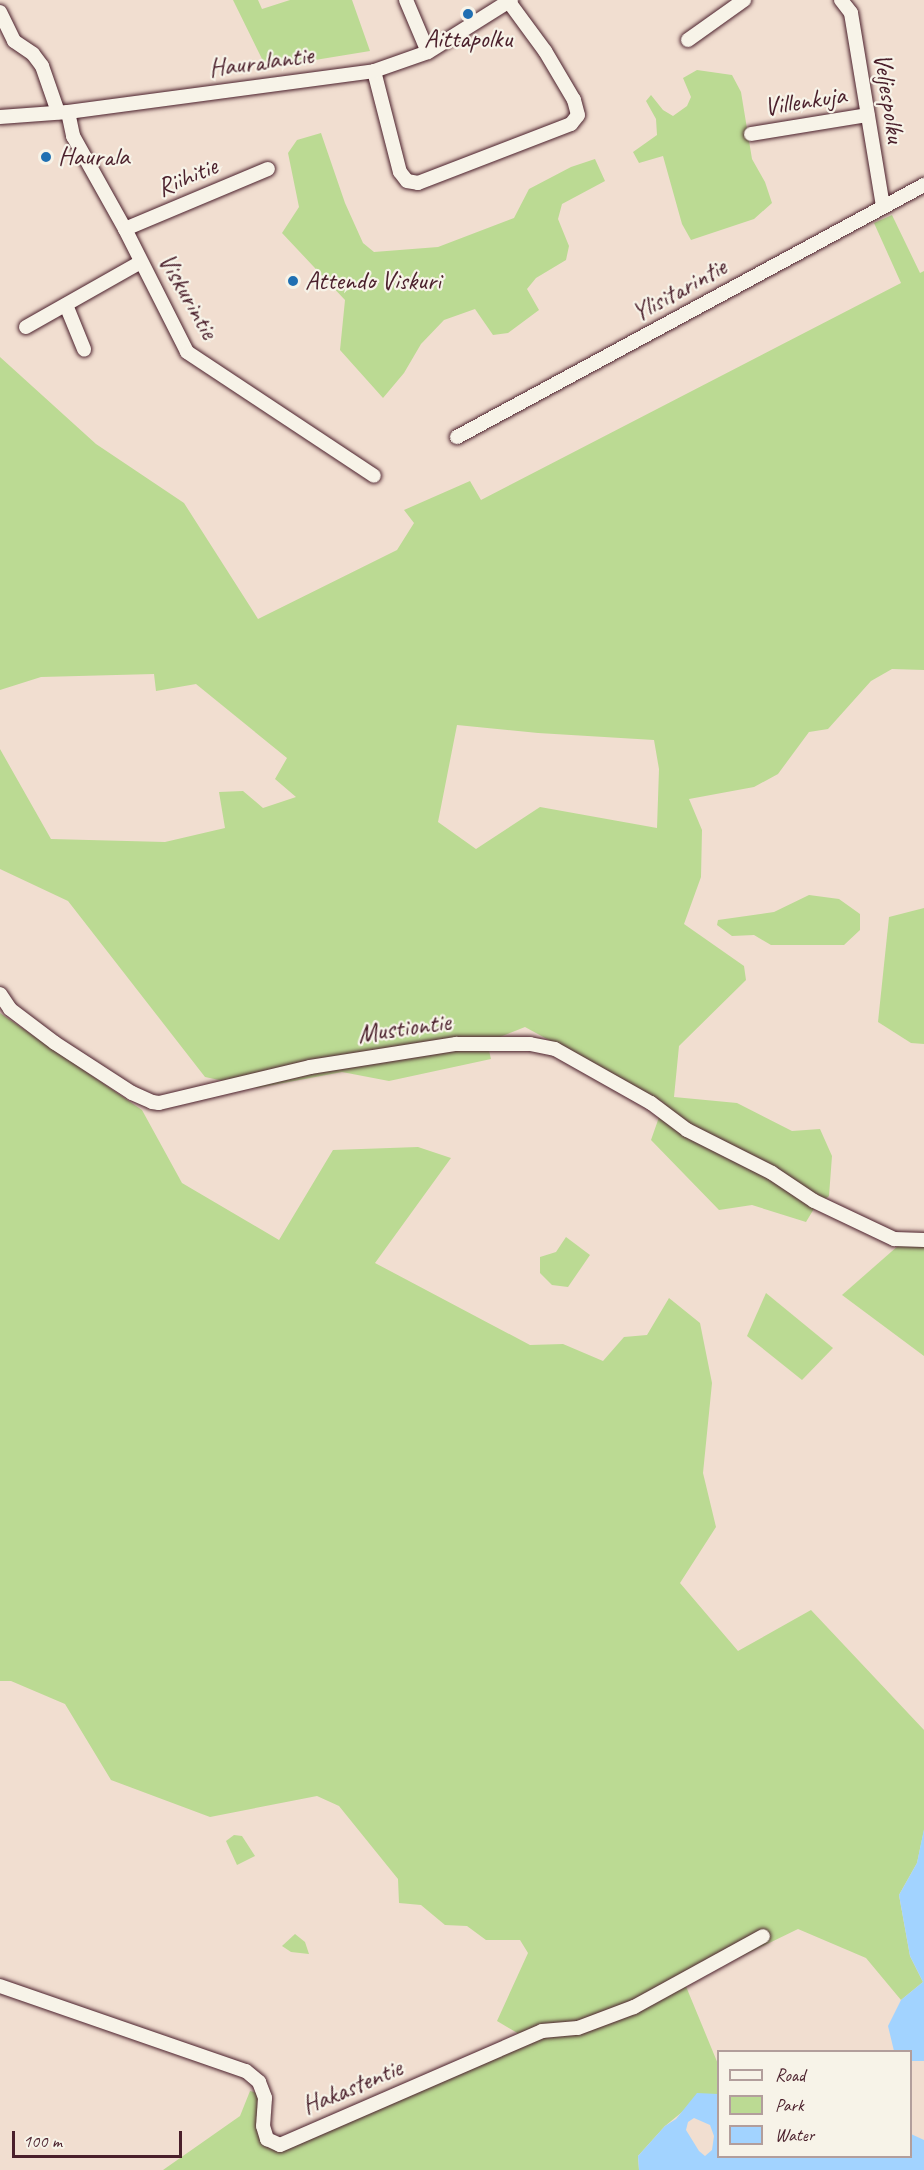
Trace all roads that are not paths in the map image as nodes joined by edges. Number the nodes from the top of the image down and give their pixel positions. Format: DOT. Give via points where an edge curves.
graph roads {
  1 [pos="406,0"];
  2 [pos="744,0"];
  3 [pos="841,0"];
  4 [pos="510,1"];
  5 [pos="0,12"];
  6 [pos="688,40"];
  7 [pos="428,52"];
  8 [pos="374,71"];
  9 [pos="63,112"];
  10 [pos="867,115"];
  11 [pos="0,117"];
  12 [pos="751,134"];
  13 [pos="268,170"];
  14 [pos="924,185"];
  15 [pos="883,206"];
  16 [pos="125,229"];
  17 [pos="141,262"];
  18 [pos="66,304"];
  19 [pos="26,327"];
  20 [pos="84,349"];
  21 [pos="457,437"];
  22 [pos="374,476"];
  23 [pos="0,994"];
  24 [pos="924,1240"];
  25 [pos="763,1936"];
  26 [pos="0,1986"];
  1 -- 7 [label="street"];
  2 -- 6 [label="street"];
  3 -- 10 [label="street, Veljespolku" via="851,13"];
  4 -- 7 [label="street, Hauralantie"];
  4 -- 8 [label="street" via="574,100 578,116 571,124 418,183 407,181 400,172"];
  5 -- 9 [label="street, Viskurintie" via="14,41 42,66"];
  7 -- 8 [label="street, Hauralantie"];
  8 -- 9 [label="street, Hauralantie"];
  9 -- 11 [label="street, Hauralantie"];
  9 -- 16 [label="street, Viskurintie"];
  10 -- 12 [label="street, Villenkuja"];
  10 -- 15 [label="street, Veljespolku"];
  13 -- 16 [label="street, Riihitie"];
  14 -- 15 [label="street, Ylisitarintie"];
  15 -- 21 [label="street, Ylisitarintie"];
  16 -- 17 [label="street, Viskurintie"];
  17 -- 18 [label="street"];
  17 -- 22 [label="street, Viskurintie" via="187,352"];
  18 -- 19 [label="street"];
  18 -- 20 [label="street"];
  23 -- 24 [label="street, Mustiontie" via="10,1010 55,1043 152,1102 310,1067 456,1044 530,1044 555,1049 651,1103 687,1130 772,1173 814,1202 894,1239"];
  25 -- 26 [label="street, Hakastentie" via="634,2007 578,2028 542,2031 280,2145 267,2139 263,2126 265,2098 259,2082 246,2071"];
}
